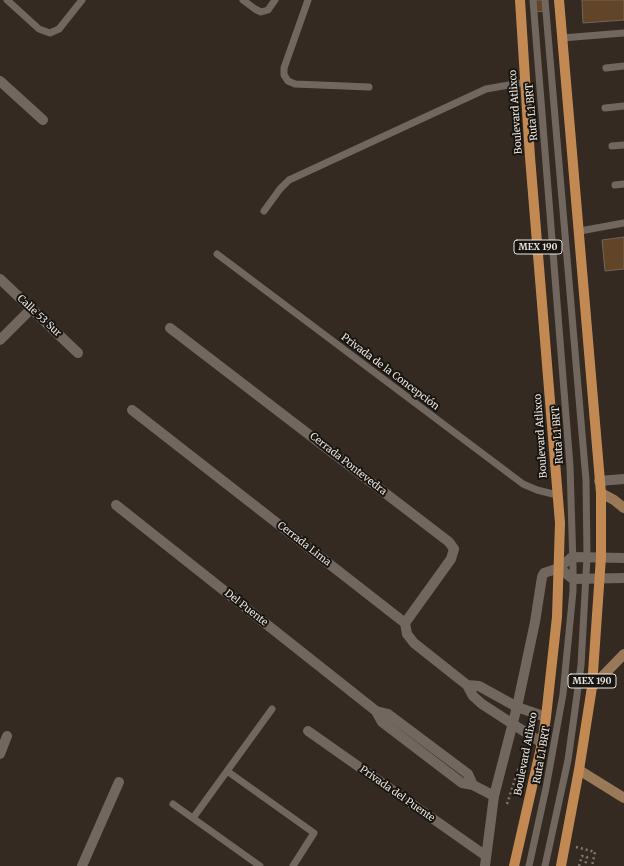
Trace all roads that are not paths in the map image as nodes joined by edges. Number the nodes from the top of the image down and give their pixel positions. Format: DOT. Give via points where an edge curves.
graph roads {
  1 [pos="7,0"];
  2 [pos="82,0"];
  3 [pos="243,0"];
  4 [pos="275,0"];
  5 [pos="308,0"];
  6 [pos="520,0"];
  7 [pos="533,0"];
  8 [pos="544,0"];
  9 [pos="559,0"];
  10 [pos="624,33"];
  11 [pos="562,38"];
  12 [pos="624,66"];
  13 [pos="606,68"];
  14 [pos="0,81"];
  15 [pos="526,82"];
  16 [pos="369,87"];
  17 [pos="624,106"];
  18 [pos="605,108"];
  19 [pos="43,120"];
  20 [pos="624,145"];
  21 [pos="612,146"];
  22 [pos="615,184"];
  23 [pos="624,184"];
  24 [pos="264,211"];
  25 [pos="624,223"];
  26 [pos="580,231"];
  27 [pos="217,254"];
  28 [pos="0,279"];
  29 [pos="31,309"];
  30 [pos="170,328"];
  31 [pos="0,340"];
  32 [pos="78,353"];
  33 [pos="132,410"];
  34 [pos="624,479"];
  35 [pos="599,481"];
  36 [pos="601,493"];
  37 [pos="557,495"];
  38 [pos="116,505"];
  39 [pos="624,508"];
  40 [pos="587,556"];
  41 [pos="572,557"];
  42 [pos="601,557"];
  43 [pos="624,558"];
  44 [pos="559,568"];
  45 [pos="600,578"];
  46 [pos="624,578"];
  47 [pos="573,579"];
  48 [pos="587,579"];
  49 [pos="405,623"];
  50 [pos="624,654"];
  51 [pos="468,685"];
  52 [pos="592,687"];
  53 [pos="517,707"];
  54 [pos="272,710"];
  55 [pos="546,717"];
  56 [pos="513,724"];
  57 [pos="308,732"];
  58 [pos="7,736"];
  59 [pos="542,743"];
  60 [pos="0,754"];
  61 [pos="579,770"];
  62 [pos="227,771"];
  63 [pos="119,782"];
  64 [pos="494,796"];
  65 [pos="624,798"];
  66 [pos="173,804"];
  67 [pos="193,818"];
  68 [pos="485,861"];
  69 [pos="82,866"];
  70 [pos="260,866"];
  71 [pos="293,866"];
  72 [pos="514,866"];
  73 [pos="529,866"];
  74 [pos="545,866"];
  75 [pos="560,866"];
  1 -- 2 [label="lane" via="39,29 50,33 59,29"];
  3 -- 4 [label="lane" via="261,12 268,10"];
  5 -- 16 [label="lane" via="284,68 284,75 288,81 295,84"];
  6 -- 15 [label="main road, Boulevard Atlixco / MEX 190"];
  7 -- 41 [label="lane, Ruta L1 BRT" via="570,466"];
  8 -- 40 [label="lane" via="585,473"];
  9 -- 11 [label="main road, MEX 190"];
  10 -- 11 [label="lane"];
  11 -- 26 [label="main road, MEX 190"];
  12 -- 13 [label="lane"];
  14 -- 19 [label="street"];
  15 -- 24 [label="lane" via="486,89 289,180"];
  15 -- 37 [label="main road, Boulevard Atlixco / MEX 190"];
  17 -- 18 [label="lane"];
  20 -- 21 [label="lane"];
  22 -- 23 [label="lane"];
  25 -- 26 [label="lane"];
  26 -- 35 [label="main road, MEX 190"];
  27 -- 37 [label="lane, Privada de la Concepción" via="523,484"];
  28 -- 29 [label="street, Calle 53 Sur"];
  29 -- 31 [label="street"];
  29 -- 32 [label="street, Calle 53 Sur"];
  30 -- 49 [label="street, Cerrada Pontevedra" via="449,542 454,549 451,559"];
  33 -- 49 [label="street, Cerrada Lima"];
  34 -- 35 [label="street"];
  35 -- 36 [label="main road, MEX 190"];
  36 -- 39 [label="main road"];
  36 -- 42 [label="main road, MEX 190"];
  37 -- 44 [label="main road, Boulevard Atlixco / MEX 190" via="560,523"];
  38 -- 64 [label="street, Del Puente" via="376,711 382,722 394,732 462,783 473,785"];
  40 -- 41 [label="street"];
  40 -- 42 [label="street"];
  40 -- 48 [label="lane"];
  41 -- 44 [label="street"];
  41 -- 47 [label="lane, Ruta L1 BRT"];
  42 -- 43 [label="street"];
  42 -- 45 [label="main road, MEX 190"];
  44 -- 47 [label="street"];
  44 -- 53 [label="street" via="548,571 542,577"];
  44 -- 55 [label="main road, Boulevard Atlixco / MEX 190" via="557,617"];
  45 -- 46 [label="street"];
  45 -- 48 [label="street"];
  45 -- 52 [label="main road, MEX 190"];
  47 -- 48 [label="street"];
  47 -- 73 [label="lane, Ruta L1 BRT" via="566,664 556,738"];
  48 -- 74 [label="lane" via="581,665 568,760"];
  49 -- 51 [label="street, Cerrada Lima" via="407,634 414,643"];
  50 -- 52 [label="main road"];
  51 -- 53 [label="street, Cerrada Lima" via="485,689"];
  51 -- 56 [label="street, Cerrada Lima" via="473,696 482,704"];
  52 -- 61 [label="main road, MEX 190"];
  53 -- 55 [label="street, Cerrada Lima"];
  53 -- 56 [label="street"];
  54 -- 62 [label="lane"];
  55 -- 59 [label="main road, Boulevard Atlixco / MEX 190"];
  56 -- 59 [label="street, Cerrada Lima"];
  56 -- 64 [label="street"];
  57 -- 68 [label="street, Privada del Puente"];
  58 -- 60 [label="street"];
  59 -- 72 [label="main road, Boulevard Atlixco / MEX 190"];
  61 -- 65 [label="main road"];
  61 -- 75 [label="main road, MEX 190"];
  62 -- 67 [label="lane"];
  62 -- 71 [label="lane" via="314,833"];
  63 -- 69 [label="street"];
  64 -- 68 [label="street"];
  66 -- 67 [label="lane"];
  67 -- 70 [label="lane"];
}
